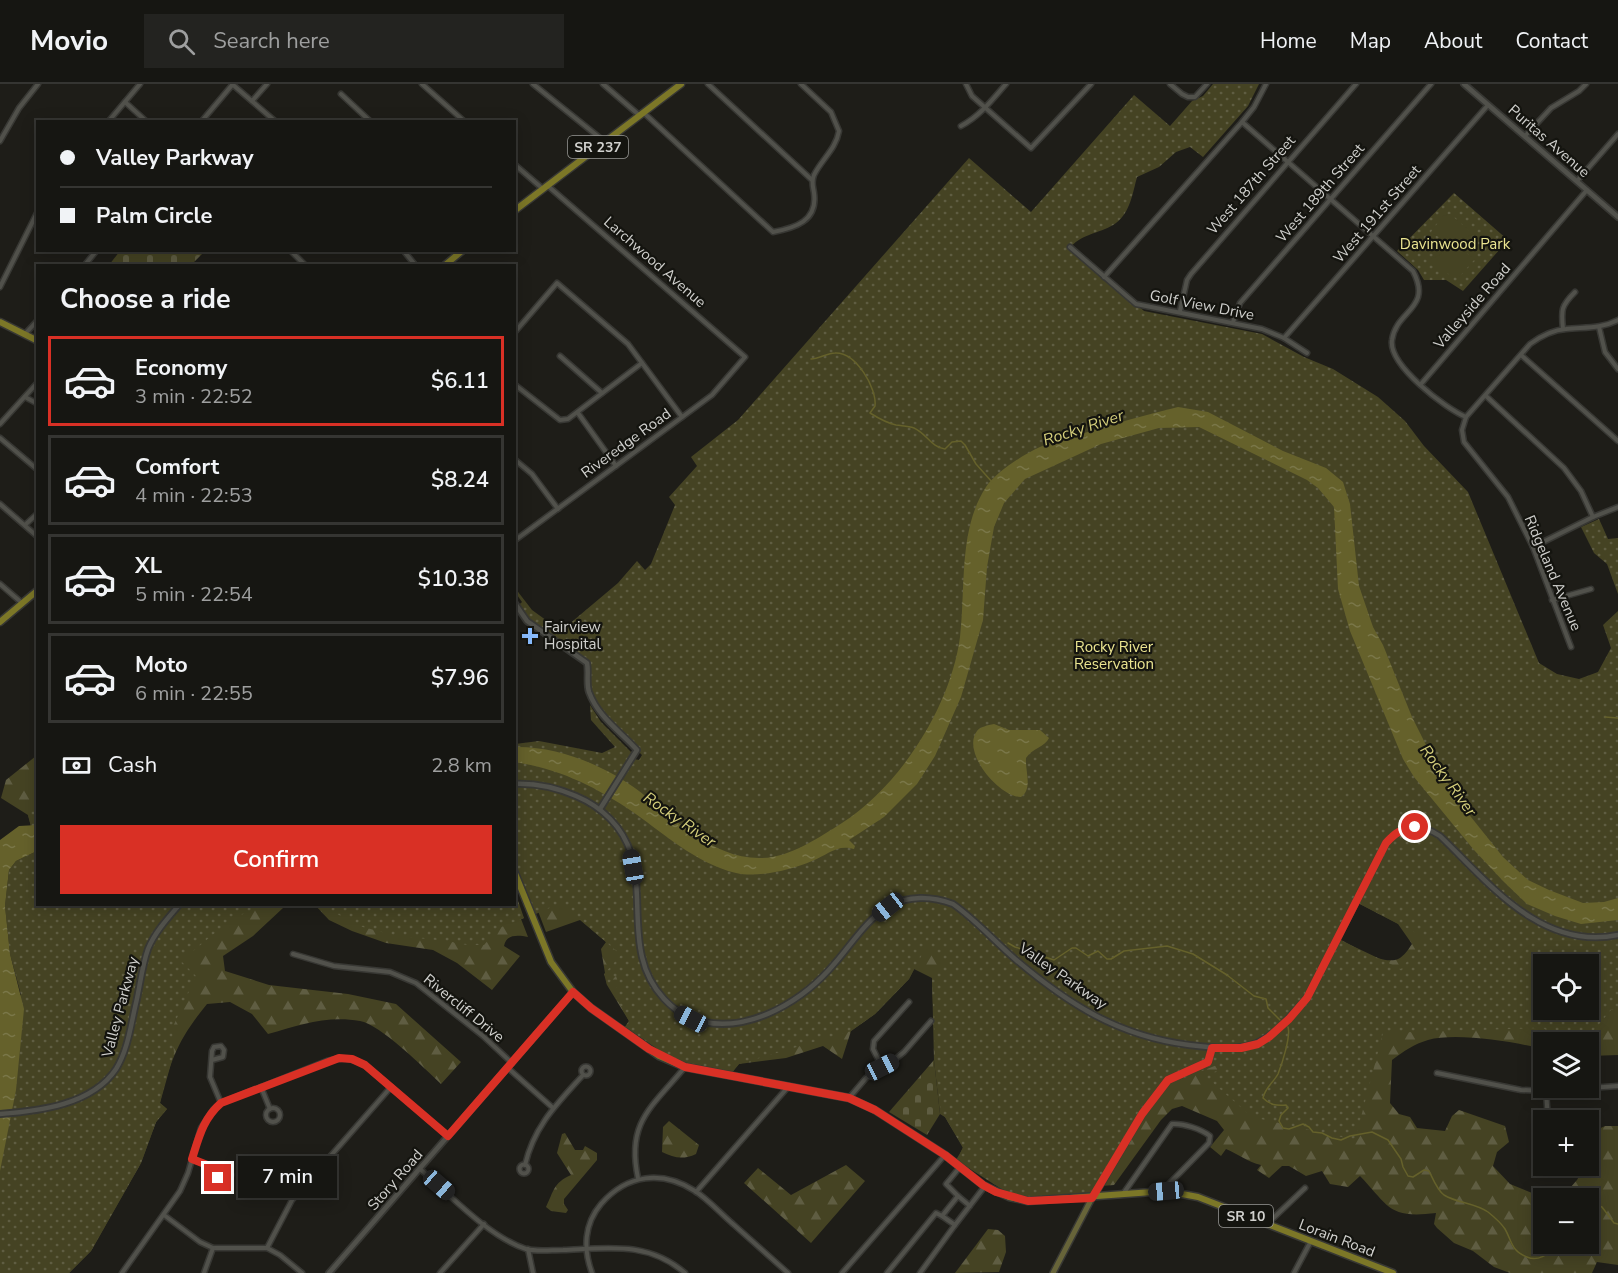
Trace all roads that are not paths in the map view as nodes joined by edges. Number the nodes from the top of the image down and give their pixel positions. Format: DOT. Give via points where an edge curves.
graph roads {
  1 [pos="38,84"];
  2 [pos="140,84"];
  3 [pos="233,84"];
  4 [pos="267,84"];
  5 [pos="422,84"];
  6 [pos="533,84"];
  7 [pos="603,84"];
  8 [pos="681,84"];
  9 [pos="708,84"];
  10 [pos="801,84"];
  11 [pos="966,84"];
  12 [pos="1006,84"];
  13 [pos="1091,84"];
  14 [pos="1170,84"];
  15 [pos="1207,84"];
  16 [pos="1266,84"];
  17 [pos="1356,84"];
  18 [pos="1431,84"];
  19 [pos="1464,84"];
  20 [pos="1586,84"];
  21 [pos="341,94"];
  22 [pos="252,101"];
  23 [pos="125,102"];
  24 [pos="1488,105"];
  25 [pos="985,109"];
  26 [pos="641,114"];
  27 [pos="110,120"];
  28 [pos="145,120"];
  29 [pos="203,120"];
  30 [pos="274,120"];
  31 [pos="369,120"];
  32 [pos="463,120"];
  33 [pos="1242,122"];
  34 [pos="961,126"];
  35 [pos="1618,134"];
  36 [pos="1525,136"];
  37 [pos="0,141"];
  38 [pos="605,142"];
  39 [pos="1288,161"];
  40 [pos="516,165"];
  41 [pos="812,180"];
  42 [pos="1577,181"];
  43 [pos="546,187"];
  44 [pos="1587,190"];
  45 [pos="1330,199"];
  46 [pos="516,210"];
  47 [pos="36,215"];
  48 [pos="1618,217"];
  49 [pos="1373,237"];
  50 [pos="1070,247"];
  51 [pos="95,252"];
  52 [pos="292,252"];
  53 [pos="405,252"];
  54 [pos="461,252"];
  55 [pos="86,264"];
  56 [pos="304,264"];
  57 [pos="414,264"];
  58 [pos="446,264"];
  59 [pos="1104,278"];
  60 [pos="0,287"];
  61 [pos="1575,292"];
  62 [pos="1180,311"];
  63 [pos="1618,320"];
  64 [pos="0,322"];
  65 [pos="36,322"];
  66 [pos="1233,322"];
  67 [pos="1599,327"];
  68 [pos="1563,329"];
  69 [pos="516,331"];
  70 [pos="25,335"];
  71 [pos="1284,338"];
  72 [pos="36,340"];
  73 [pos="1307,353"];
  74 [pos="1521,355"];
  75 [pos="560,356"];
  76 [pos="745,357"];
  77 [pos="642,363"];
  78 [pos="1618,369"];
  79 [pos="36,384"];
  80 [pos="1421,384"];
  81 [pos="516,386"];
  82 [pos="602,393"];
  83 [pos="1486,396"];
  84 [pos="25,397"];
  85 [pos="36,403"];
  86 [pos="578,413"];
  87 [pos="682,417"];
  88 [pos="1466,417"];
  89 [pos="0,424"];
  90 [pos="0,438"];
  91 [pos="1618,441"];
  92 [pos="516,461"];
  93 [pos="616,466"];
  94 [pos="36,468"];
  95 [pos="0,504"];
  96 [pos="1618,507"];
  97 [pos="558,509"];
  98 [pos="36,515"];
  99 [pos="1593,517"];
  100 [pos="25,525"];
  101 [pos="36,535"];
  102 [pos="516,540"];
  103 [pos="1533,547"];
  104 [pos="0,584"];
  105 [pos="1591,589"];
  106 [pos="36,592"];
  107 [pos="1552,600"];
  108 [pos="22,603"];
  109 [pos="516,605"];
  110 [pos="0,622"];
  111 [pos="1571,647"];
  112 [pos="516,784"];
  113 [pos="600,809"];
  114 [pos="516,876"];
  115 [pos="178,906"];
  116 [pos="1618,935"];
  117 [pos="293,954"];
  118 [pos="573,992"];
  119 [pos="909,1002"];
  120 [pos="930,1022"];
  121 [pos="1212,1048"];
  122 [pos="212,1060"];
  123 [pos="512,1064"];
  124 [pos="685,1067"];
  125 [pos="882,1067"];
  126 [pos="508,1068"];
  127 [pos="1437,1073"];
  128 [pos="582,1075"];
  129 [pos="1618,1086"];
  130 [pos="261,1087"];
  131 [pos="391,1087"];
  132 [pos="788,1087"];
  133 [pos="1599,1087"];
  134 [pos="1533,1090"];
  135 [pos="849,1098"];
  136 [pos="221,1103"];
  137 [pos="553,1108"];
  138 [pos="270,1109"];
  139 [pos="0,1114"];
  140 [pos="448,1136"];
  141 [pos="945,1155"];
  142 [pos="192,1159"];
  143 [pos="525,1165"];
  144 [pos="960,1167"];
  145 [pos="420,1169"];
  146 [pos="220,1170"];
  147 [pos="638,1178"];
  148 [pos="985,1186"];
  149 [pos="1305,1188"];
  150 [pos="1166,1191"];
  151 [pos="696,1192"];
  152 [pos="1123,1195"];
  153 [pos="958,1196"];
  154 [pos="1092,1198"];
  155 [pos="970,1206"];
  156 [pos="164,1215"];
  157 [pos="942,1216"];
  158 [pos="484,1224"];
  159 [pos="1268,1224"];
  160 [pos="955,1225"];
  161 [pos="1311,1241"];
  162 [pos="213,1248"];
  163 [pos="267,1248"];
  164 [pos="528,1249"];
  165 [pos="585,1249"];
  166 [pos="122,1273"];
  167 [pos="204,1273"];
  168 [pos="302,1273"];
  169 [pos="328,1273"];
  170 [pos="440,1273"];
  171 [pos="534,1273"];
  172 [pos="592,1273"];
  173 [pos="685,1273"];
  174 [pos="788,1273"];
  175 [pos="842,1273"];
  176 [pos="887,1273"];
  177 [pos="920,1273"];
  178 [pos="1053,1273"];
  179 [pos="1294,1273"];
  180 [pos="1394,1273"];
  1 -- 37 [label="street"];
  2 -- 23 [label="street"];
  3 -- 22 [label="street"];
  3 -- 29 [label="street"];
  4 -- 22 [label="street"];
  5 -- 32 [label="street"];
  6 -- 38 [label="street"];
  7 -- 26 [label="street"];
  8 -- 26 [label="main road, SR 237"];
  9 -- 41 [label="street"];
  10 -- 41 [label="street" via="831,112 839,131 834,147"];
  11 -- 25 [label="street"];
  12 -- 25 [label="street"];
  13 -- 25 [label="street" via="1031,148"];
  14 -- 15 [label="street" via="1188,97 1195,97"];
  16 -- 33 [label="street"];
  17 -- 39 [label="street, West 187th Street"];
  18 -- 45 [label="street, West 189th Street"];
  19 -- 24 [label="street, Puritas Avenue"];
  20 -- 36 [label="street" via="1551,108"];
  21 -- 31 [label="street"];
  22 -- 30 [label="street"];
  23 -- 27 [label="street"];
  23 -- 28 [label="street"];
  24 -- 36 [label="street, Puritas Avenue"];
  24 -- 49 [label="street, West 191st Street"];
  25 -- 34 [label="street"];
  26 -- 38 [label="main road, SR 237"];
  26 -- 41 [label="street" via="773,232 799,226 807,219 815,202"];
  33 -- 39 [label="street"];
  33 -- 59 [label="street"];
  35 -- 42 [label="street"];
  36 -- 42 [label="street, Puritas Avenue"];
  38 -- 43 [label="main road, SR 237"];
  39 -- 45 [label="street"];
  39 -- 62 [label="street, West 187th Street" via="1191,274"];
  40 -- 43 [label="street, Larchwood Avenue"];
  42 -- 44 [label="street, Puritas Avenue"];
  43 -- 46 [label="main road, SR 237"];
  43 -- 76 [label="street, Larchwood Avenue"];
  44 -- 48 [label="street, Puritas Avenue"];
  44 -- 80 [label="street, Valleyside Road"];
  45 -- 49 [label="street"];
  45 -- 66 [label="street, West 189th Street" via="1240,303"];
  47 -- 60 [label="street"];
  49 -- 71 [label="street, West 191st Street"];
  49 -- 80 [label="street" via="1413,271 1418,280 1417,302 1397,328 1392,352"];
  50 -- 59 [label="street, Golf View Drive"];
  51 -- 55 [label="street"];
  52 -- 56 [label="street"];
  53 -- 57 [label="street"];
  54 -- 58 [label="main road"];
  59 -- 62 [label="street, Golf View Drive" via="1136,304"];
  61 -- 68 [label="street" via="1562,309"];
  62 -- 66 [label="street, Golf View Drive"];
  63 -- 67 [label="street"];
  64 -- 70 [label="main road"];
  65 -- 70 [label="street"];
  66 -- 71 [label="street, Golf View Drive"];
  67 -- 68 [label="street"];
  67 -- 78 [label="street" via="1605,352"];
  68 -- 74 [label="street" via="1543,335"];
  69 -- 77 [label="street" via="557,283 628,344"];
  70 -- 72 [label="main road"];
  71 -- 73 [label="street, Golf View Drive"];
  74 -- 83 [label="street"];
  74 -- 91 [label="street"];
  75 -- 82 [label="street"];
  76 -- 87 [label="street, Riveredge Road" via="712,395"];
  77 -- 82 [label="street"];
  77 -- 87 [label="street"];
  79 -- 84 [label="street"];
  80 -- 88 [label="street" via="1454,412"];
  81 -- 86 [label="street" via="560,420"];
  82 -- 86 [label="street"];
  83 -- 88 [label="street"];
  83 -- 99 [label="street" via="1564,468"];
  84 -- 85 [label="street"];
  84 -- 89 [label="street"];
  86 -- 93 [label="street"];
  87 -- 93 [label="street, Riveredge Road"];
  88 -- 103 [label="street, Ridgeland Avenue" via="1464,442 1508,497"];
  90 -- 94 [label="street"];
  92 -- 97 [label="street" via="532,474"];
  93 -- 97 [label="street, Riveredge Road"];
  95 -- 100 [label="street"];
  96 -- 99 [label="street"];
  97 -- 102 [label="street, Riveredge Road"];
  98 -- 100 [label="street"];
  99 -- 103 [label="street"];
  100 -- 101 [label="street"];
  103 -- 107 [label="street, Ridgeland Avenue"];
  104 -- 108 [label="street"];
  105 -- 107 [label="street"];
  106 -- 108 [label="main road"];
  107 -- 111 [label="street, Ridgeland Avenue"];
  108 -- 110 [label="main road"];
  109 -- 113 [label="street" via="527,621 586,663 588,690 596,706 637,750"];
  112 -- 113 [label="street, Valley Parkway" via="554,789"];
  113 -- 121 [label="street, Valley Parkway" via="620,832 631,854 647,972 661,997 691,1019 733,1023 775,1011 824,976 872,919 888,907 927,898 953,904 1038,977 1102,1020 1160,1041"];
  114 -- 118 [label="main road, Lorain Road / SR 10" via="551,962"];
  115 -- 139 [label="street, Valley Parkway" via="158,930 148,950 127,1041 115,1070 79,1098 49,1109"];
  116 -- 121 [label="street, Valley Parkway" via="1575,936 1537,922 1440,836 1422,827 1403,829 1386,843 1320,974 1295,1012 1258,1044"];
  117 -- 123 [label="street, Rivercliff Drive" via="334,966 390,972 410,980"];
  118 -- 123 [label="street, Story Road"];
  118 -- 124 [label="main road, Lorain Road / SR 10" via="659,1056"];
  119 -- 125 [label="street" via="874,1041 873,1049"];
  120 -- 125 [label="street" via="904,1052"];
  121 -- 154 [label="street" via="1208,1062 1168,1080 1142,1114"];
  122 -- 136 [label="street" via="210,1077"];
  123 -- 126 [label="street, Story Road"];
  124 -- 132 [label="main road, Lorain Road / SR 10"];
  124 -- 147 [label="street" via="637,1130 634,1160"];
  125 -- 135 [label="street"];
  126 -- 137 [label="street"];
  126 -- 140 [label="street, Story Road"];
  127 -- 134 [label="street"];
  128 -- 137 [label="street"];
  129 -- 133 [label="street"];
  130 -- 131 [label="street" via="339,1058 365,1065"];
  130 -- 136 [label="street"];
  130 -- 138 [label="street"];
  131 -- 140 [label="street"];
  131 -- 163 [label="street" via="292,1200"];
  132 -- 135 [label="main road, Lorain Road / SR 10"];
  132 -- 151 [label="street"];
  135 -- 141 [label="main road, Lorain Road / SR 10"];
  136 -- 142 [label="street" via="201,1128"];
  137 -- 143 [label="street" via="534,1135"];
  140 -- 145 [label="street, Story Road"];
  141 -- 144 [label="main road, Lorain Road / SR 10"];
  141 -- 175 [label="street"];
  142 -- 146 [label="street"];
  142 -- 156 [label="street" via="180,1191"];
  144 -- 148 [label="main road, Lorain Road / SR 10"];
  144 -- 153 [label="street" via="946,1184"];
  145 -- 158 [label="street"];
  145 -- 169 [label="street, Story Road"];
  147 -- 151 [label="street" via="671,1180"];
  147 -- 165 [label="street" via="619,1188 598,1208 590,1221"];
  148 -- 154 [label="main road, Lorain Road / SR 10" via="1028,1201"];
  148 -- 155 [label="street"];
  149 -- 159 [label="street"];
  150 -- 152 [label="main road, Lorain Road / SR 10"];
  150 -- 152 [label="street" via="1209,1143 1206,1133 1172,1124"];
  150 -- 159 [label="main road, Lorain Road / SR 10" via="1198,1197"];
  151 -- 174 [label="street"];
  152 -- 154 [label="main road, Lorain Road / SR 10"];
  153 -- 155 [label="street"];
  153 -- 157 [label="street"];
  154 -- 178 [label="main road"];
  155 -- 160 [label="street"];
  156 -- 162 [label="street"];
  156 -- 166 [label="street"];
  157 -- 160 [label="street"];
  157 -- 176 [label="street" via="936,1214"];
  158 -- 164 [label="street" via="496,1235"];
  158 -- 170 [label="street"];
  159 -- 161 [label="main road, Lorain Road / SR 10"];
  160 -- 177 [label="street"];
  161 -- 179 [label="street"];
  161 -- 180 [label="main road, Lorain Road / SR 10"];
  162 -- 163 [label="street"];
  162 -- 167 [label="street"];
  163 -- 168 [label="street"];
  164 -- 165 [label="street"];
  164 -- 171 [label="street"];
  165 -- 172 [label="street"];
  165 -- 173 [label="street" via="637,1249 655,1254"];
}
